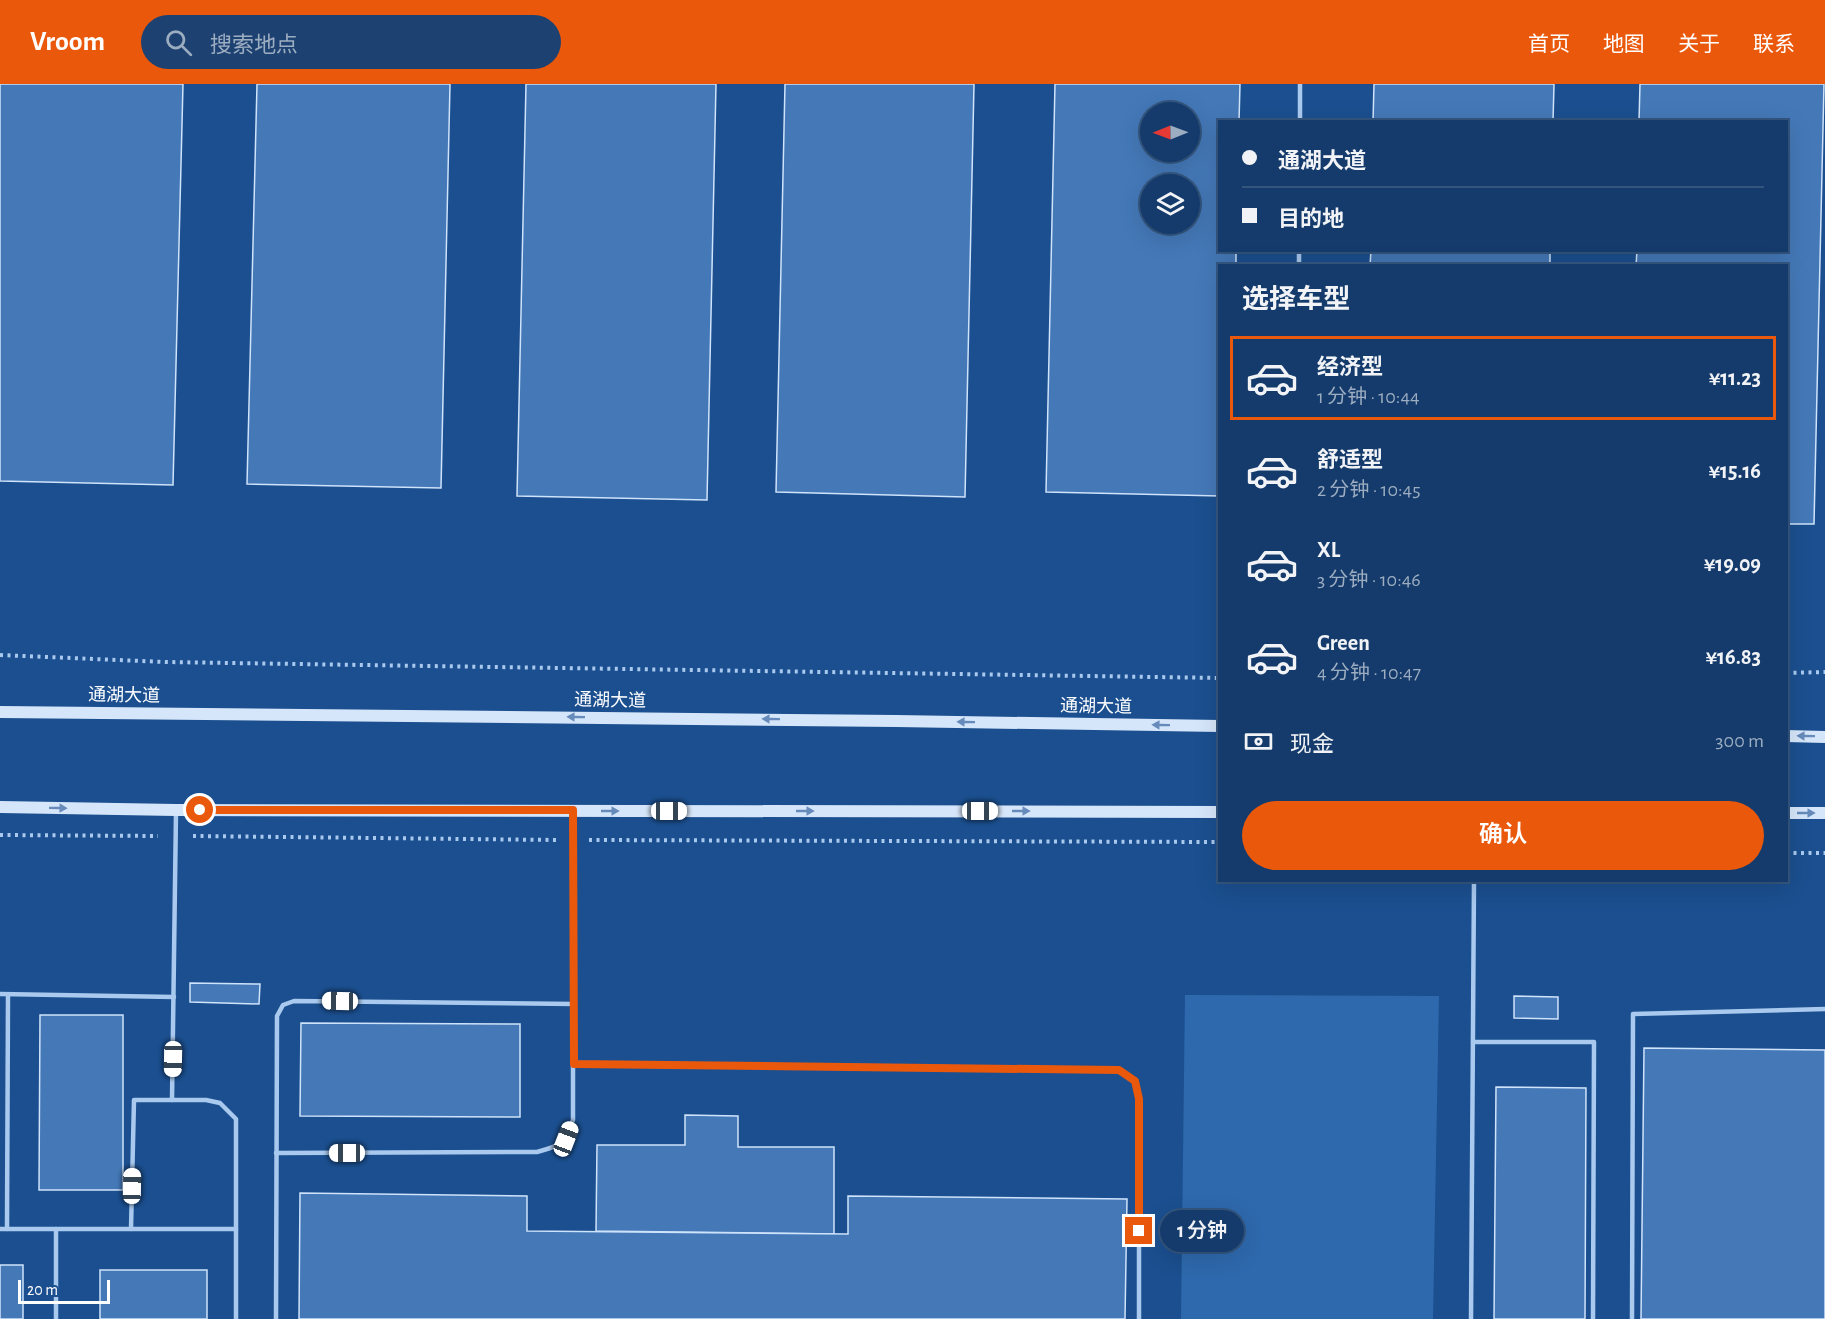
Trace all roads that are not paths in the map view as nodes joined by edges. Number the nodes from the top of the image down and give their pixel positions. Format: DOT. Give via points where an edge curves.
graph roads {
  1 [pos="1300,84"];
  2 [pos="1300,120"];
  3 [pos="0,711"];
  4 [pos="1218,726"];
  5 [pos="1788,736"];
  6 [pos="1825,736"];
  7 [pos="0,807"];
  8 [pos="176,810"];
  9 [pos="573,810"];
  10 [pos="1218,812"];
  11 [pos="1788,813"];
  12 [pos="1825,813"];
  13 [pos="1474,882"];
  14 [pos="0,994"];
  15 [pos="8,995"];
  16 [pos="174,997"];
  17 [pos="574,1004"];
  18 [pos="1825,1010"];
  19 [pos="1473,1042"];
  20 [pos="574,1064"];
  21 [pos="172,1100"];
  22 [pos="276,1153"];
  23 [pos="0,1229"];
  24 [pos="7,1229"];
  25 [pos="56,1229"];
  26 [pos="131,1229"];
  27 [pos="236,1229"];
  28 [pos="56,1319"];
  29 [pos="236,1319"];
  30 [pos="276,1319"];
  31 [pos="1139,1319"];
  32 [pos="1471,1319"];
  33 [pos="1593,1319"];
  34 [pos="1632,1319"];
  1 -- 2 [label="lane"];
  4 -- 3 [label="main road, 通湖大道, one-way"];
  6 -- 5 [label="main road, one-way"];
  7 -- 8 [label="main road, one-way"];
  8 -- 9 [label="main road"];
  8 -- 16 [label="lane"];
  9 -- 10 [label="main road, one-way"];
  9 -- 17 [label="lane"];
  11 -- 12 [label="main road, one-way"];
  13 -- 19 [label="lane"];
  14 -- 15 [label="lane"];
  15 -- 16 [label="lane"];
  15 -- 24 [label="lane"];
  16 -- 21 [label="lane"];
  17 -- 20 [label="lane"];
  17 -- 22 [label="lane" via="294,1000 283,1005 277,1016"];
  18 -- 34 [label="lane" via="1633,1014"];
  19 -- 32 [label="lane"];
  19 -- 33 [label="lane" via="1594,1042"];
  20 -- 22 [label="lane" via="573,1120 566,1139 555,1147 537,1152"];
  20 -- 31 [label="lane" via="1119,1070 1135,1081 1139,1099"];
  21 -- 26 [label="lane" via="134,1100"];
  21 -- 27 [label="lane" via="220,1103 236,1119"];
  22 -- 30 [label="lane"];
  23 -- 24 [label="lane"];
  24 -- 25 [label="lane"];
  25 -- 26 [label="lane"];
  25 -- 28 [label="lane"];
  26 -- 27 [label="lane"];
  27 -- 29 [label="lane"];
}
